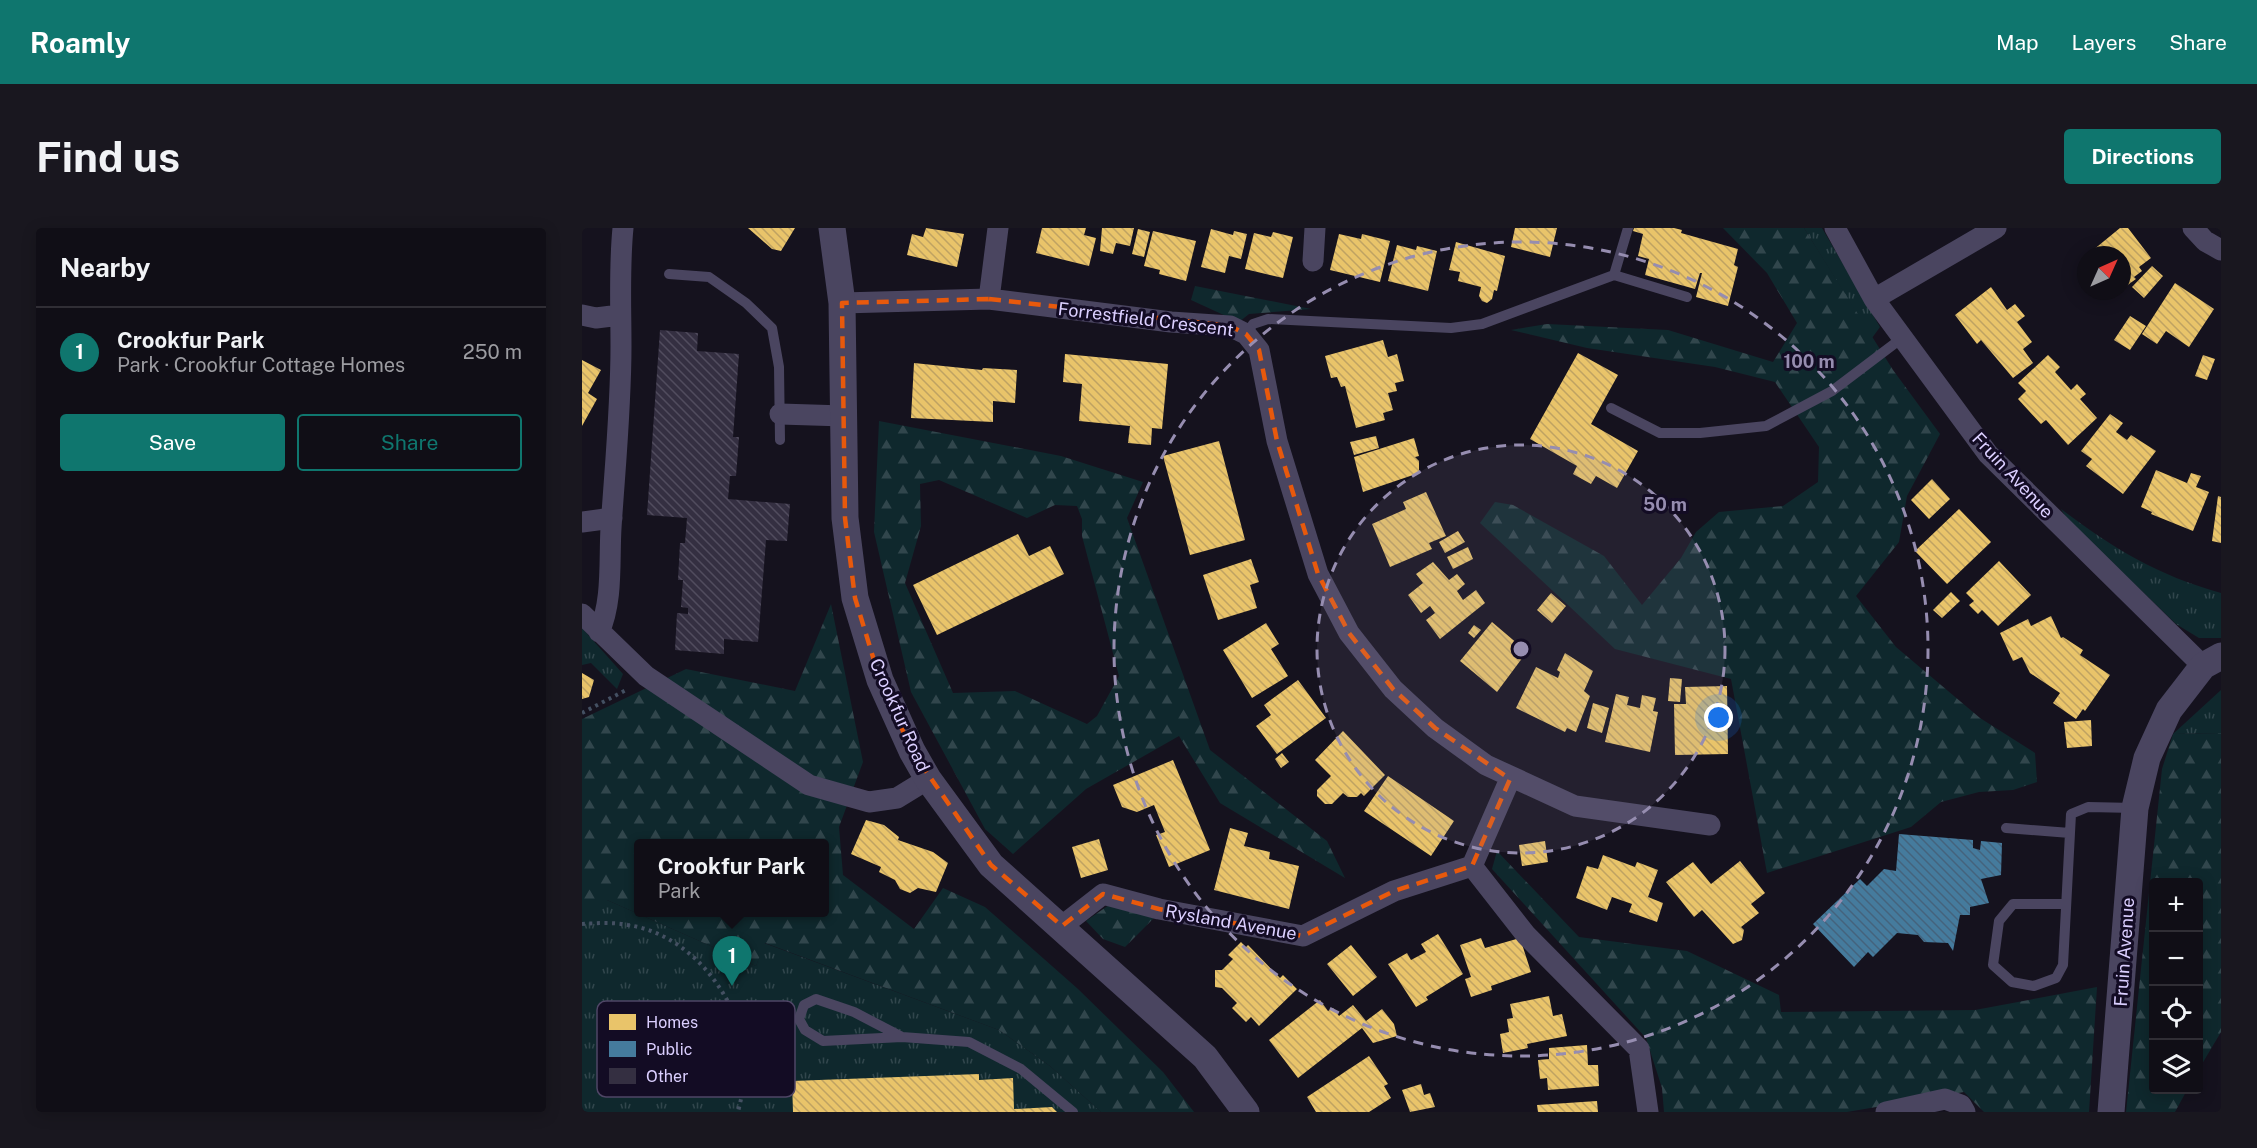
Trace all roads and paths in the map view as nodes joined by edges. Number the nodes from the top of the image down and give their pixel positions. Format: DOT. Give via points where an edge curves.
graph roads {
  1 [pos="624,228"];
  2 [pos="832,228"];
  3 [pos="998,228"];
  4 [pos="1315,228"];
  5 [pos="1628,228"];
  6 [pos="1834,228"];
  7 [pos="1996,228"];
  8 [pos="2193,228"];
  9 [pos="2221,250"];
  10 [pos="1313,261"];
  11 [pos="669,274"];
  12 [pos="1614,275"];
  13 [pos="1687,297"];
  14 [pos="988,299"];
  15 [pos="1874,299"];
  16 [pos="842,303"];
  17 [pos="582,315"];
  18 [pos="620,315"];
  19 [pos="1246,333"];
  20 [pos="1902,338"];
  21 [pos="1611,408"];
  22 [pos="780,414"];
  23 [pos="844,417"];
  24 [pos="780,440"];
  25 [pos="612,518"];
  26 [pos="582,522"];
  27 [pos="582,614"];
  28 [pos="599,632"];
  29 [pos="2212,661"];
  30 [pos="646,676"];
  31 [pos="582,713"];
  32 [pos="928,779"];
  33 [pos="1510,779"];
  34 [pos="2135,808"];
  35 [pos="1710,825"];
  36 [pos="2006,828"];
  37 [pos="2070,833"];
  38 [pos="1472,866"];
  39 [pos="2067,904"];
  40 [pos="582,924"];
  41 [pos="1062,926"];
  42 [pos="728,1001"];
  43 [pos="902,1037"];
  44 [pos="742,1097"];
  45 [pos="738,1112"];
  46 [pos="1073,1112"];
  47 [pos="1246,1112"];
  48 [pos="1648,1112"];
  49 [pos="1886,1112"];
  50 [pos="1965,1112"];
  51 [pos="2111,1112"];
  1 -- 18 [label="street" via="619,268"];
  2 -- 16 [label="street, Crookfur Road"];
  3 -- 14 [label="street"];
  4 -- 10 [label="street"];
  5 -- 12 [label="lane"];
  6 -- 15 [label="street, Fruin Avenue"];
  7 -- 15 [label="street"];
  8 -- 9 [label="street"];
  11 -- 22 [label="lane" via="709,277 747,303 772,328 779,367"];
  12 -- 13 [label="lane"];
  12 -- 19 [label="lane" via="1482,324 1451,328 1268,319 1253,324"];
  14 -- 16 [label="street, Forrestfield Crescent"];
  14 -- 19 [label="street, Forrestfield Crescent" via="1230,326"];
  15 -- 20 [label="street, Fruin Avenue"];
  16 -- 23 [label="street, Crookfur Road"];
  17 -- 18 [label="street"];
  18 -- 25 [label="street" via="619,439"];
  19 -- 33 [label="street, Forrestfield Crescent" via="1259,350 1277,441 1318,574 1349,633 1393,689 1435,728"];
  20 -- 21 [label="lane" via="1832,391 1766,426 1660,433"];
  20 -- 29 [label="street, Fruin Avenue" via="1988,454"];
  22 -- 23 [label="street"];
  22 -- 24 [label="lane"];
  23 -- 32 [label="street, Crookfur Road" via="846,518 855,598 880,680"];
  25 -- 26 [label="street"];
  25 -- 28 [label="street" via="605,610"];
  27 -- 28 [label="street"];
  28 -- 30 [label="street"];
  29 -- 34 [label="street, Fruin Avenue" via="2169,710 2147,758"];
  30 -- 31 [label="path"];
  30 -- 32 [label="street" via="809,785 869,802 897,798"];
  32 -- 41 [label="street, Crookfur Road" via="991,865"];
  33 -- 35 [label="street, Forrestfield Crescent" via="1575,807"];
  33 -- 38 [label="street"];
  34 -- 37 [label="lane" via="2088,807 2071,814"];
  34 -- 51 [label="street, Fruin Avenue"];
  36 -- 37 [label="lane"];
  37 -- 39 [label="lane"];
  38 -- 41 [label="street, Rysland Avenue" via="1394,891 1303,936 1159,909 1103,894"];
  38 -- 48 [label="street" via="1526,935 1639,1049"];
  39 -- 39 [label="lane" via="2063,965 2056,978 2034,986 2012,982 1993,966 1999,921 2013,904"];
  40 -- 42 [label="path" via="628,924 660,934 691,956 718,983"];
  41 -- 47 [label="street, Crookfur Road" via="1205,1057"];
  43 -- 43 [label="lane" via="823,1041 805,1030 799,1019 804,1005 816,999 854,1012"];
  43 -- 46 [label="lane" via="969,1042 1021,1069"];
  44 -- 45 [label="path"];
  49 -- 50 [label="street" via="1945,1099 1961,1105"];
}
